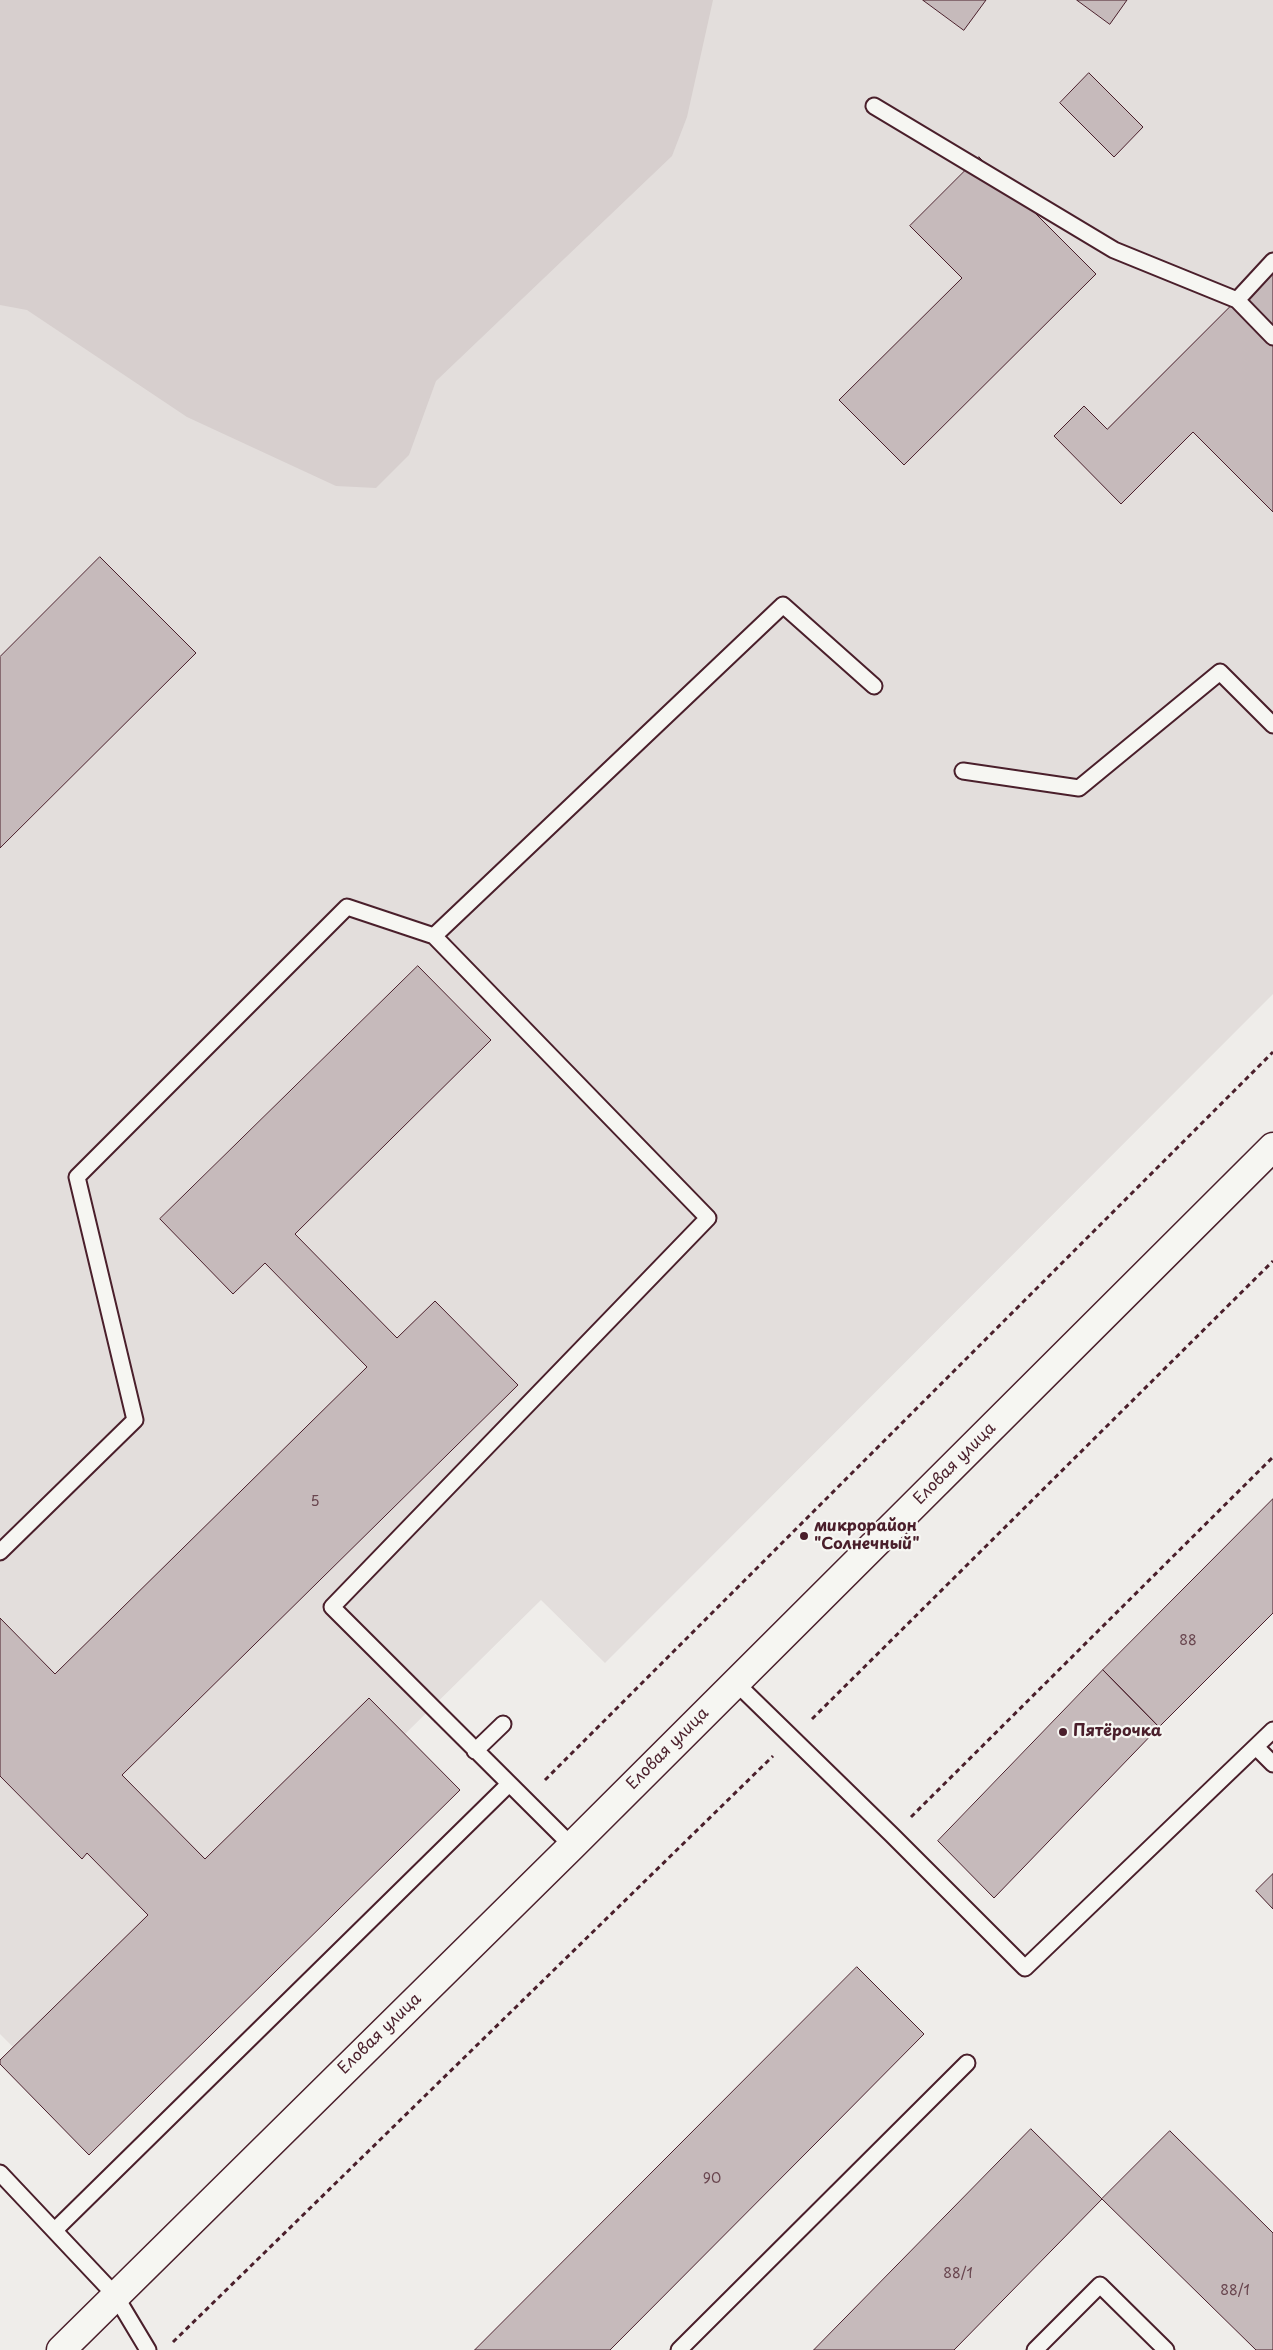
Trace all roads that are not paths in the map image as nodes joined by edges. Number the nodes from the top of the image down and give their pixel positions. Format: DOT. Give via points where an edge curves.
graph roads {
  1 [pos="874,106"];
  2 [pos="1273,262"];
  3 [pos="1236,300"];
  4 [pos="1273,337"];
  5 [pos="874,686"];
  6 [pos="1273,724"];
  7 [pos="963,771"];
  8 [pos="434,936"];
  9 [pos="1273,1147"];
  10 [pos="0,1552"];
  11 [pos="735,1682"];
  12 [pos="503,1724"];
  13 [pos="1273,1730"];
  14 [pos="1256,1747"];
  15 [pos="475,1751"];
  16 [pos="1273,1764"];
  17 [pos="509,1784"];
  18 [pos="572,1846"];
  19 [pos="967,2063"];
  20 [pos="0,2174"];
  21 [pos="55,2230"];
  22 [pos="115,2295"];
  23 [pos="61,2350"];
  24 [pos="148,2350"];
  25 [pos="679,2350"];
  26 [pos="1035,2350"];
  27 [pos="1166,2350"];
  1 -- 3 [label="lane" via="1114,250"];
  2 -- 3 [label="lane"];
  3 -- 4 [label="lane"];
  5 -- 8 [label="lane" via="783,605"];
  6 -- 7 [label="lane" via="1220,672 1079,788"];
  8 -- 10 [label="lane" via="347,908 77,1177 135,1420"];
  8 -- 15 [label="lane" via="708,1218 332,1608"];
  9 -- 11 [label="main road, Еловая улица"];
  11 -- 14 [label="lane" via="1025,1968"];
  11 -- 18 [label="main road, Еловая улица"];
  12 -- 15 [label="lane"];
  13 -- 14 [label="lane"];
  14 -- 16 [label="lane"];
  15 -- 17 [label="lane"];
  17 -- 18 [label="lane"];
  17 -- 21 [label="lane"];
  18 -- 22 [label="main road, Еловая улица"];
  19 -- 25 [label="lane"];
  20 -- 21 [label="lane"];
  21 -- 22 [label="lane"];
  22 -- 23 [label="main road, Еловая улица"];
  22 -- 24 [label="lane"];
  26 -- 27 [label="lane" via="1100,2285"];
}
